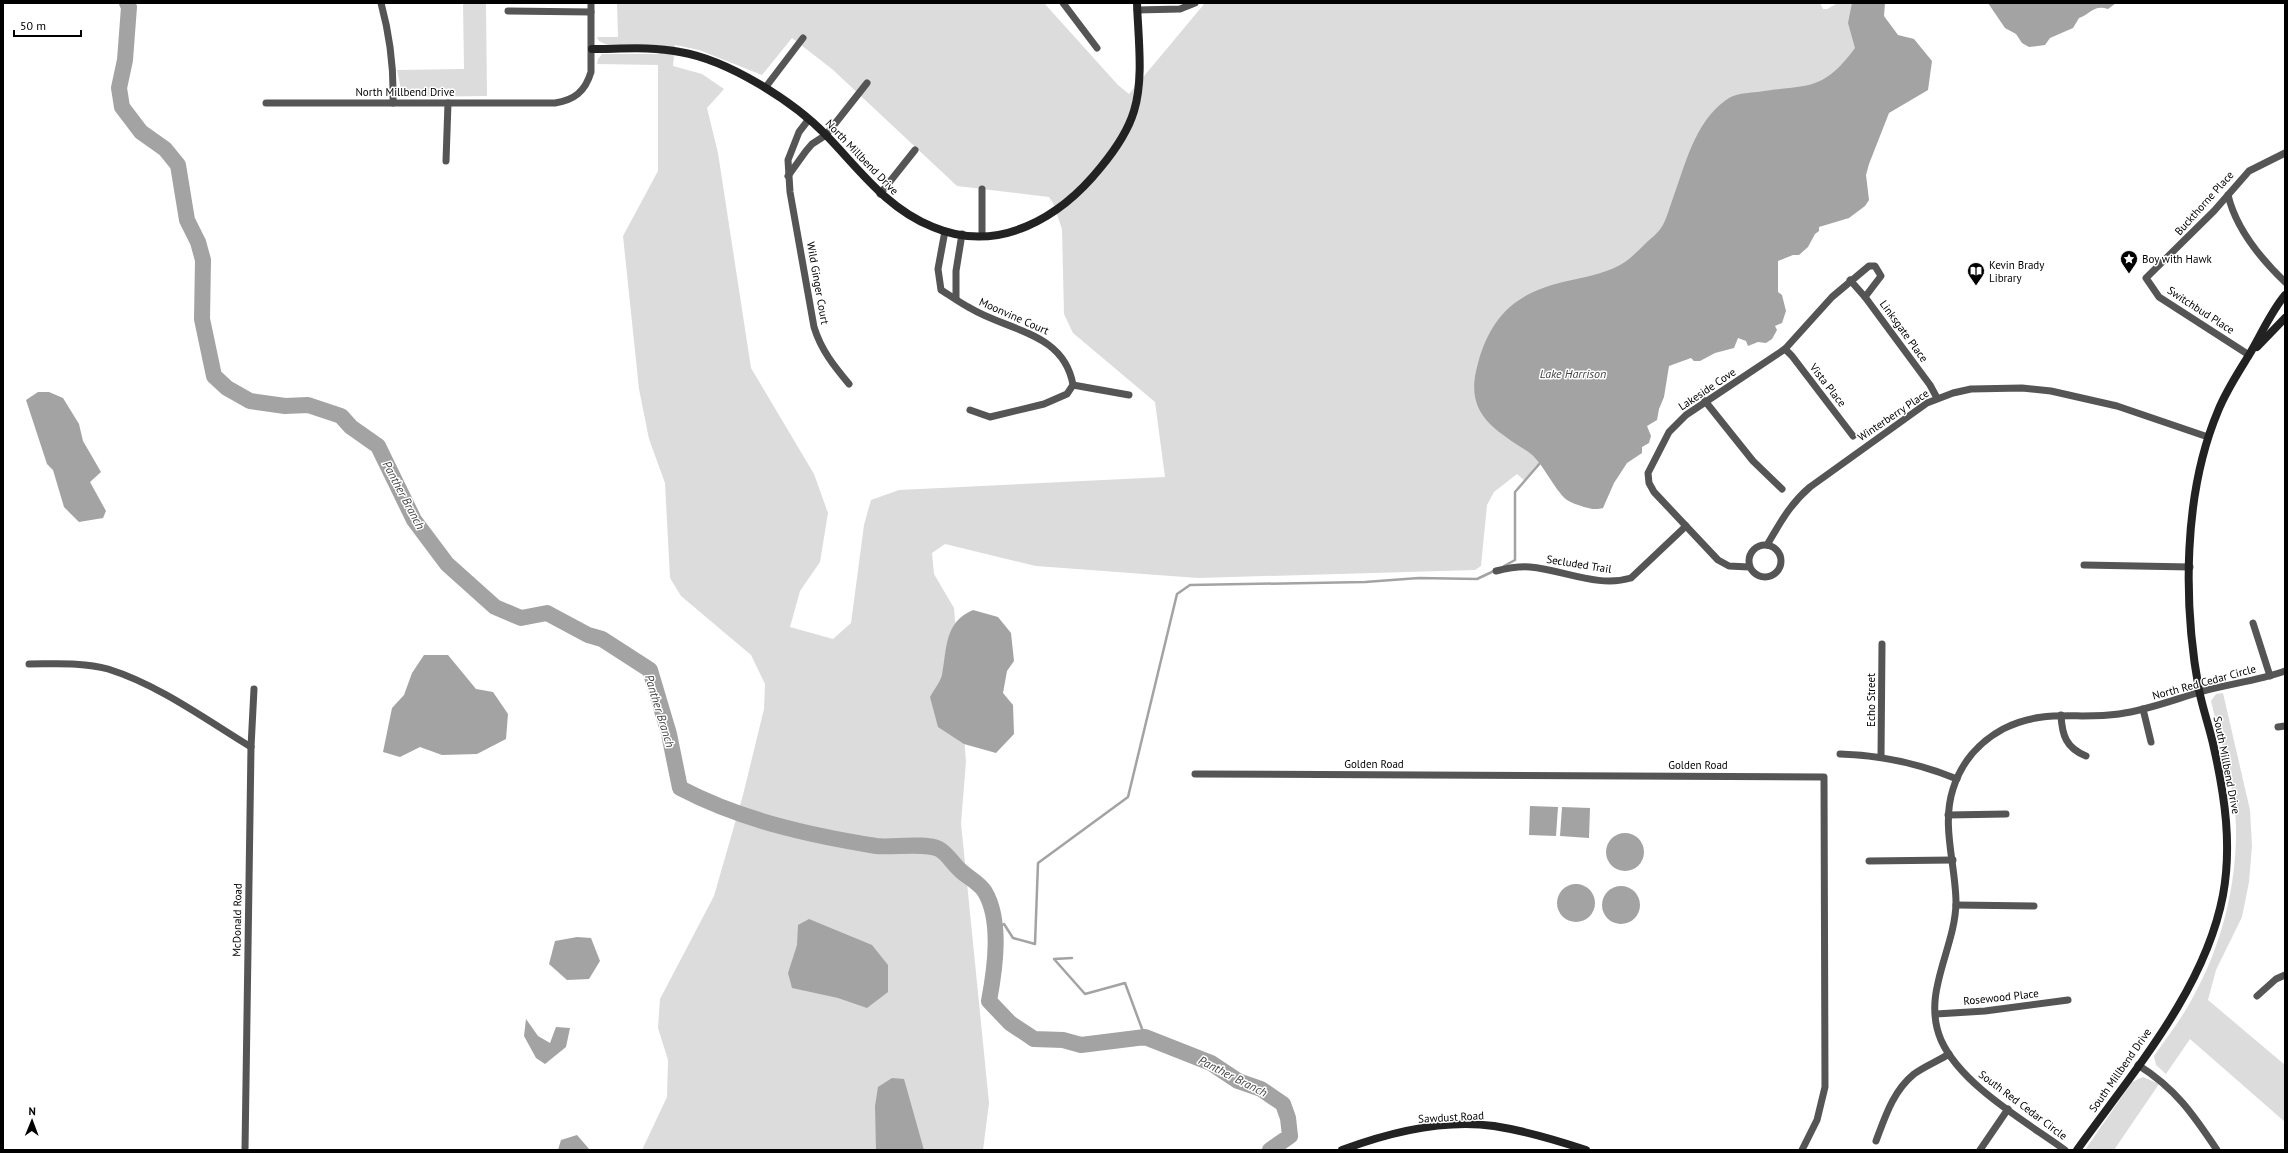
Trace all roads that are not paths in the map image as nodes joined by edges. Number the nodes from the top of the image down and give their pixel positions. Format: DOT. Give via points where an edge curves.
graph roads {
  1 [pos="381,3"];
  2 [pos="591,3"];
  3 [pos="1063,3"];
  4 [pos="1193,4"];
  5 [pos="1137,6"];
  6 [pos="508,11"];
  7 [pos="591,12"];
  8 [pos="803,38"];
  9 [pos="1097,48"];
  10 [pos="592,49"];
  11 [pos="867,83"];
  12 [pos="765,88"];
  13 [pos="266,103"];
  14 [pos="393,103"];
  15 [pos="448,103"];
  16 [pos="810,118"];
  17 [pos="826,135"];
  18 [pos="915,150"];
  19 [pos="2285,153"];
  20 [pos="446,161"];
  21 [pos="788,176"];
  22 [pos="982,189"];
  23 [pos="880,194"];
  24 [pos="2228,195"];
  25 [pos="945,232"];
  26 [pos="962,234"];
  27 [pos="982,236"];
  28 [pos="2146,278"];
  29 [pos="1850,280"];
  30 [pos="2285,282"];
  31 [pos="2285,295"];
  32 [pos="1866,297"];
  33 [pos="956,298"];
  34 [pos="2285,318"];
  35 [pos="1784,349"];
  36 [pos="2249,355"];
  37 [pos="849,384"];
  38 [pos="1073,385"];
  39 [pos="1129,395"];
  40 [pos="1937,398"];
  41 [pos="1705,401"];
  42 [pos="970,410"];
  43 [pos="1854,436"];
  44 [pos="2208,437"];
  45 [pos="1782,489"];
  46 [pos="1686,526"];
  47 [pos="1767,545"];
  48 [pos="2084,565"];
  49 [pos="1749,567"];
  50 [pos="2190,567"];
  51 [pos="1496,571"];
  52 [pos="2252,623"];
  53 [pos="1882,644"];
  54 [pos="29,664"];
  55 [pos="2285,671"];
  56 [pos="2270,676"];
  57 [pos="254,689"];
  58 [pos="2200,692"];
  59 [pos="2143,710"];
  60 [pos="2061,715"];
  61 [pos="2151,742"];
  62 [pos="251,746"];
  63 [pos="1840,754"];
  64 [pos="2086,756"];
  65 [pos="1881,757"];
  66 [pos="1196,774"];
  67 [pos="1956,779"];
  68 [pos="2006,814"];
  69 [pos="1948,815"];
  70 [pos="1953,860"];
  71 [pos="1869,861"];
  72 [pos="1956,905"];
  73 [pos="2034,906"];
  74 [pos="2285,975"];
  75 [pos="2257,996"];
  76 [pos="2068,1000"];
  77 [pos="1936,1014"];
  78 [pos="1949,1054"];
  79 [pos="2138,1065"];
  80 [pos="2008,1109"];
  81 [pos="1876,1141"];
  82 [pos="245,1150"];
  83 [pos="1342,1150"];
  84 [pos="1586,1150"];
  85 [pos="1802,1150"];
  86 [pos="1980,1150"];
  87 [pos="2065,1150"];
  88 [pos="2076,1150"];
  89 [pos="2217,1150"];
  1 -- 14 [label="street" via="393,66"];
  2 -- 7 [label="street, North Millbend Drive"];
  3 -- 9 [label="street"];
  4 -- 5 [label="street" via="1180,9"];
  5 -- 27 [label="street, North Millbend Drive" via="1137,99 1129,125 1109,157 1074,197 1045,218 1013,231"];
  6 -- 7 [label="street"];
  7 -- 10 [label="street, North Millbend Drive"];
  8 -- 12 [label="street"];
  10 -- 12 [label="street, North Millbend Drive" via="652,49 681,52 703,58"];
  10 -- 15 [label="street, North Millbend Drive" via="591,72 587,83 581,92 568,101"];
  11 -- 17 [label="street"];
  12 -- 16 [label="street, North Millbend Drive"];
  13 -- 14 [label="street, North Millbend Drive"];
  14 -- 15 [label="street, North Millbend Drive"];
  15 -- 20 [label="street"];
  16 -- 17 [label="street, North Millbend Drive"];
  16 -- 21 [label="street, Wild Ginger Court" via="793,143 788,160"];
  17 -- 21 [label="street" via="812,144"];
  17 -- 23 [label="street, North Millbend Drive"];
  18 -- 23 [label="street"];
  19 -- 24 [label="street, Buckthorne Place" via="2248,171"];
  21 -- 37 [label="street, Wild Ginger Court" via="814,327 826,356"];
  22 -- 27 [label="street"];
  23 -- 25 [label="street, North Millbend Drive" via="916,219"];
  24 -- 28 [label="street, Buckthorne Place"];
  24 -- 30 [label="street" via="2232,211 2256,251"];
  25 -- 26 [label="street, North Millbend Drive"];
  25 -- 33 [label="street, Moonvine Court" via="938,269 941,290"];
  26 -- 27 [label="street, North Millbend Drive"];
  26 -- 33 [label="street" via="956,271"];
  28 -- 36 [label="street, Switchbud Place" via="2159,297"];
  29 -- 32 [label="street, Linksgate Place"];
  29 -- 32 [label="street, Lakeside Cove" via="1869,266 1875,266 1881,276"];
  29 -- 35 [label="street, Lakeside Cove"];
  31 -- 36 [label="street, South Millbend Drive" via="2276,306"];
  32 -- 40 [label="street, Linksgate Place" via="1930,384"];
  33 -- 38 [label="street, Moonvine Court" via="970,308 1046,342 1065,360 1071,372"];
  34 -- 36 [label="street, South Millbend Drive"];
  35 -- 41 [label="street, Lakeside Cove" via="1764,365"];
  35 -- 43 [label="street, Vista Place"];
  36 -- 44 [label="street, South Millbend Drive" via="2227,391"];
  38 -- 39 [label="street"];
  38 -- 42 [label="street" via="1067,394 1044,404 990,417"];
  40 -- 44 [label="street, Winterberry Place" via="1971,389 2022,388 2051,391 2117,406"];
  40 -- 47 [label="street, Winterberry Place" via="1797,498 1783,516"];
  41 -- 45 [label="street" via="1753,461"];
  41 -- 46 [label="street, Lakeside Cove" via="1669,432 1648,473 1648,483 1654,492"];
  44 -- 50 [label="street, South Millbend Drive" via="2194,504"];
  46 -- 49 [label="street, Lakeside Cove" via="1718,560 1729,566"];
  46 -- 51 [label="street, Secluded Trail" via="1631,578 1620,581 1606,582 1532,567"];
  47 -- 49 [label="street" via="1750,554"];
  47 -- 49 [label="street" via="1777,550 1780,555 1781,566 1778,572 1761,578"];
  48 -- 50 [label="street"];
  50 -- 58 [label="street, South Millbend Drive" via="2191,624"];
  52 -- 56 [label="street, North Red Cedar Circle"];
  53 -- 65 [label="street, Echo Street"];
  54 -- 62 [label="street" via="72,664 107,669 149,686"];
  55 -- 56 [label="street, North Red Cedar Circle"];
  56 -- 58 [label="street, North Red Cedar Circle"];
  57 -- 62 [label="street, McDonald Road"];
  58 -- 59 [label="street, North Red Cedar Circle"];
  58 -- 79 [label="street, South Millbend Drive" via="2214,748 2226,816 2227,859 2223,894 2204,958 2192,983"];
  59 -- 60 [label="street, North Red Cedar Circle" via="2119,714"];
  59 -- 61 [label="street, North Red Cedar Circle"];
  60 -- 64 [label="street" via="2066,743 2075,752"];
  60 -- 67 [label="street, North Red Cedar Circle" via="2028,718 1987,738 1965,763"];
  62 -- 82 [label="street, McDonald Road"];
  63 -- 65 [label="street"];
  65 -- 67 [label="street" via="1917,764"];
  66 -- 85 [label="street, Golden Road" via="1824,777 1825,1087 1817,1120"];
  67 -- 69 [label="street, South Red Cedar Circle"];
  68 -- 69 [label="street"];
  69 -- 70 [label="street, South Red Cedar Circle"];
  70 -- 71 [label="street"];
  70 -- 72 [label="street, South Red Cedar Circle"];
  72 -- 73 [label="street"];
  72 -- 77 [label="street, South Red Cedar Circle" via="1937,983"];
  74 -- 75 [label="street"];
  76 -- 77 [label="street, Rosewood Place" via="1985,1011"];
  77 -- 78 [label="street, South Red Cedar Circle" via="1938,1031"];
  78 -- 80 [label="street, South Red Cedar Circle" via="1976,1084"];
  78 -- 81 [label="street" via="1914,1074 1900,1088"];
  79 -- 88 [label="street, South Millbend Drive"];
  79 -- 89 [label="street" via="2158,1077 2182,1101"];
  80 -- 86 [label="street"];
  80 -- 87 [label="street, South Red Cedar Circle"];
  83 -- 84 [label="street, Sawdust Road" via="1409,1130 1468,1125 1517,1130"];
}
